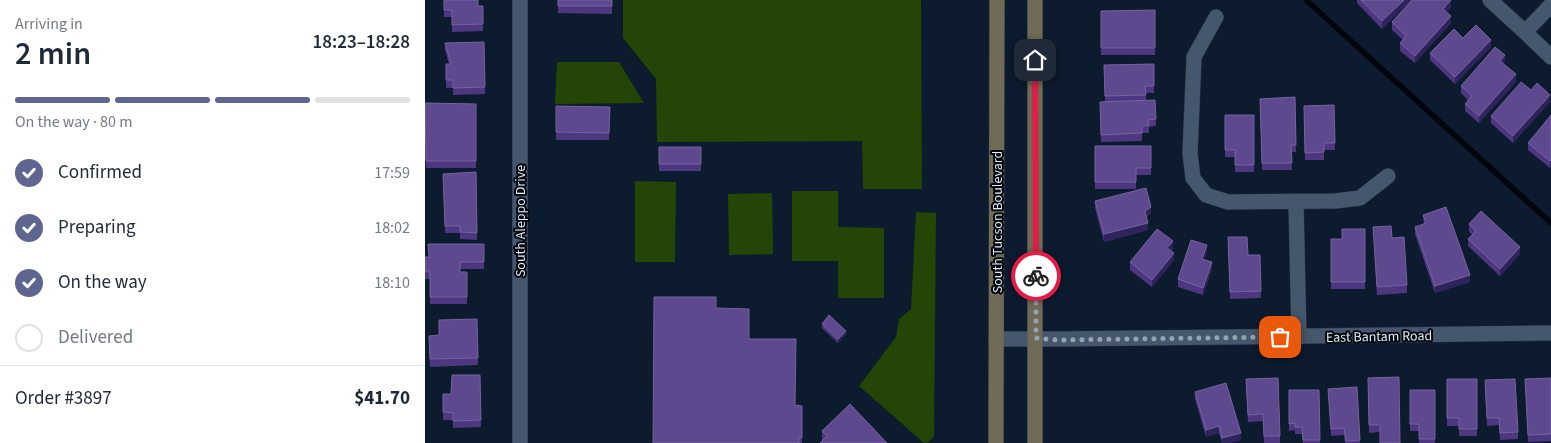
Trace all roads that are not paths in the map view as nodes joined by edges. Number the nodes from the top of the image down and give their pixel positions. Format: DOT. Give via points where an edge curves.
graph roads {
  1 [pos="520,0"];
  2 [pos="997,0"];
  3 [pos="1035,0"];
  4 [pos="1490,0"];
  5 [pos="1551,5"];
  6 [pos="1216,17"];
  7 [pos="1525,32"];
  8 [pos="1551,57"];
  9 [pos="1388,176"];
  10 [pos="1296,202"];
  11 [pos="1551,333"];
  12 [pos="1299,337"];
  13 [pos="996,338"];
  14 [pos="1036,338"];
  15 [pos="520,443"];
  16 [pos="996,443"];
  17 [pos="1035,443"];
  1 -- 15 [label="street, South Aleppo Drive"];
  2 -- 13 [label="main road, South Tucson Boulevard"];
  3 -- 14 [label="main road"];
  4 -- 7 [label="street"];
  5 -- 7 [label="street"];
  6 -- 10 [label="street" via="1194,57 1190,153 1193,178 1200,197 1206,195 1228,202"];
  7 -- 8 [label="street"];
  9 -- 10 [label="street" via="1360,198"];
  10 -- 12 [label="street"];
  11 -- 12 [label="street, East Bantam Road"];
  12 -- 14 [label="street, East Bantam Road"];
  13 -- 14 [label="street, East Bantam Road"];
  13 -- 16 [label="main road, South Tucson Boulevard"];
  14 -- 17 [label="main road"];
}
